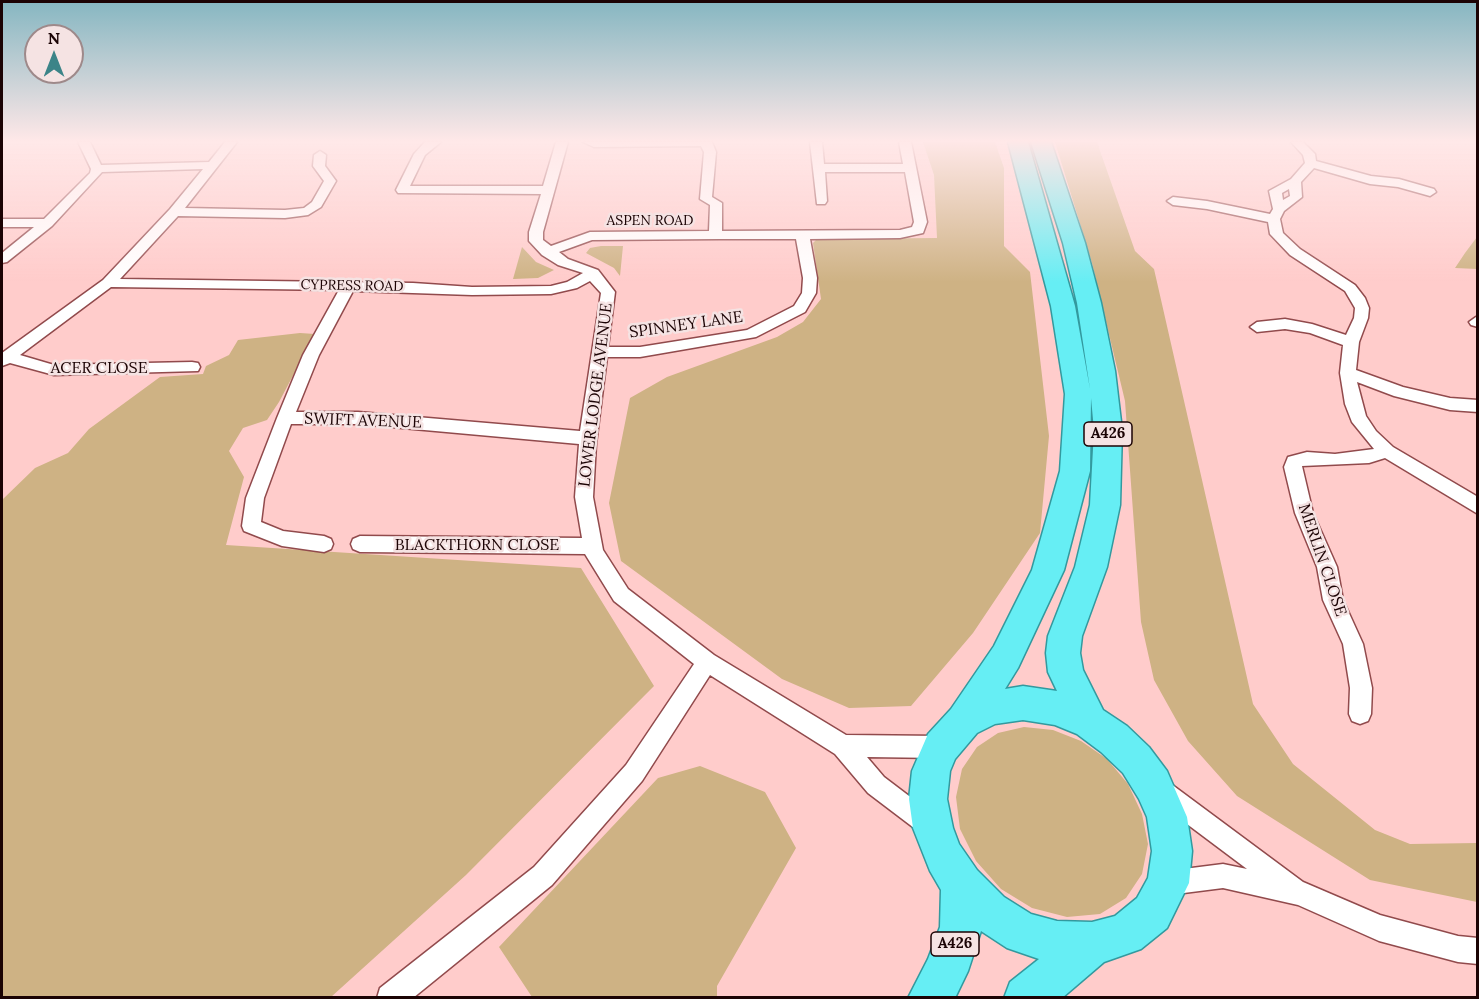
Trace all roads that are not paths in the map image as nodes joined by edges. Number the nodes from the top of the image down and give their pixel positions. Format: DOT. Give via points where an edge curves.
graph roads {
  1 [pos="81,189"];
  2 [pos="194,189"];
  3 [pos="326,189"];
  4 [pos="403,189"];
  5 [pos="707,189"];
  6 [pos="819,189"];
  7 [pos="913,189"];
  8 [pos="1031,189"];
  9 [pos="1056,189"];
  10 [pos="1295,189"];
  11 [pos="1418,189"];
  12 [pos="548,190"];
  13 [pos="1430,192"];
  14 [pos="820,201"];
  15 [pos="1173,201"];
  16 [pos="175,212"];
  17 [pos="1277,214"];
  18 [pos="2,223"];
  19 [pos="47,223"];
  20 [pos="802,233"];
  21 [pos="715,236"];
  22 [pos="548,252"];
  23 [pos="2,259"];
  24 [pos="593,273"];
  25 [pos="108,283"];
  26 [pos="348,286"];
  27 [pos="1257,327"];
  28 [pos="1351,342"];
  29 [pos="600,352"];
  30 [pos="4,359"];
  31 [pos="192,367"];
  32 [pos="1348,373"];
  33 [pos="1478,406"];
  34 [pos="285,418"];
  35 [pos="588,438"];
  36 [pos="1387,451"];
  37 [pos="1478,507"];
  38 [pos="324,544"];
  39 [pos="360,544"];
  40 [pos="593,546"];
  41 [pos="707,662"];
  42 [pos="1360,714"];
  43 [pos="1090,722"];
  44 [pos="953,734"];
  45 [pos="843,746"];
  46 [pos="1153,785"];
  47 [pos="933,828"];
  48 [pos="1168,883"];
  49 [pos="962,885"];
  50 [pos="1299,892"];
  51 [pos="1092,945"];
  52 [pos="1478,951"];
  53 [pos="390,998"];
  54 [pos="930,998"];
  55 [pos="1026,998"];
  1 -- 19 [label="street"];
  2 -- 16 [label="street"];
  3 -- 16 [label="street" via="308,211"];
  4 -- 12 [label="street"];
  5 -- 21 [label="street" via="706,199 716,203"];
  6 -- 14 [label="street"];
  7 -- 20 [label="street, ASPEN ROAD" via="918,230 900,234"];
  8 -- 44 [label="highway, A426" via="1063,306 1078,394 1075,471 1048,570 1006,657"];
  9 -- 43 [label="highway, A426" via="1089,303 1108,430 1105,505 1091,567 1065,636 1063,654 1066,672"];
  10 -- 17 [label="street" via="1296,197"];
  11 -- 13 [label="street"];
  12 -- 22 [label="street" via="536,241"];
  15 -- 17 [label="street"];
  16 -- 25 [label="street"];
  17 -- 28 [label="street" via="1277,234 1285,243 1339,279 1358,298 1361,318"];
  18 -- 19 [label="street"];
  19 -- 23 [label="street"];
  20 -- 21 [label="street, ASPEN ROAD"];
  20 -- 29 [label="street, SPINNEY LANE" via="810,293 800,309 784,320 751,334 698,344 640,352"];
  21 -- 22 [label="street, ASPEN ROAD" via="590,236"];
  22 -- 24 [label="street"];
  24 -- 26 [label="street, CYPRESS ROAD" via="572,285 552,290"];
  24 -- 29 [label="street, LOWER LODGE AVENUE" via="608,292"];
  25 -- 26 [label="street, CYPRESS ROAD"];
  25 -- 30 [label="street"];
  26 -- 34 [label="street, SWIFT AVENUE" via="310,355"];
  27 -- 28 [label="street" via="1285,324"];
  28 -- 32 [label="street"];
  29 -- 35 [label="street, LOWER LODGE AVENUE"];
  30 -- 31 [label="street, ACER CLOSE" via="54,370"];
  32 -- 33 [label="street" via="1400,392"];
  32 -- 36 [label="street" via="1358,418"];
  34 -- 35 [label="street, SWIFT AVENUE" via="358,418"];
  34 -- 38 [label="street" via="255,498 251,526 282,538"];
  35 -- 40 [label="street, LOWER LODGE AVENUE" via="584,496"];
  36 -- 37 [label="street"];
  36 -- 42 [label="street, MERLIN CLOSE" via="1335,460 1307,458 1294,462 1293,467 1304,513 1327,567 1333,600 1353,644 1361,688"];
  39 -- 40 [label="street, BLACKTHORN CLOSE"];
  40 -- 41 [label="street, LOWER LODGE AVENUE" via="621,594"];
  41 -- 45 [label="street, LOWER LODGE AVENUE"];
  41 -- 53 [label="street" via="634,773 543,876"];
  43 -- 44 [label="highway" via="1057,708 1023,703 991,708"];
  43 -- 46 [label="highway" via="1136,760"];
  44 -- 45 [label="street"];
  44 -- 47 [label="highway" via="932,771 929,789"];
  45 -- 47 [label="street, LOWER LODGE AVENUE" via="876,785"];
  46 -- 48 [label="highway" via="1167,817 1172,851"];
  46 -- 50 [label="street"];
  47 -- 49 [label="highway" via="944,857"];
  48 -- 50 [label="street" via="1222,876"];
  48 -- 51 [label="highway" via="1152,913 1126,934"];
  49 -- 51 [label="highway" via="989,912 1022,933 1057,943"];
  49 -- 54 [label="highway, A426" via="961,927 946,971"];
  50 -- 52 [label="street" via="1379,928"];
  51 -- 55 [label="highway"];
}
